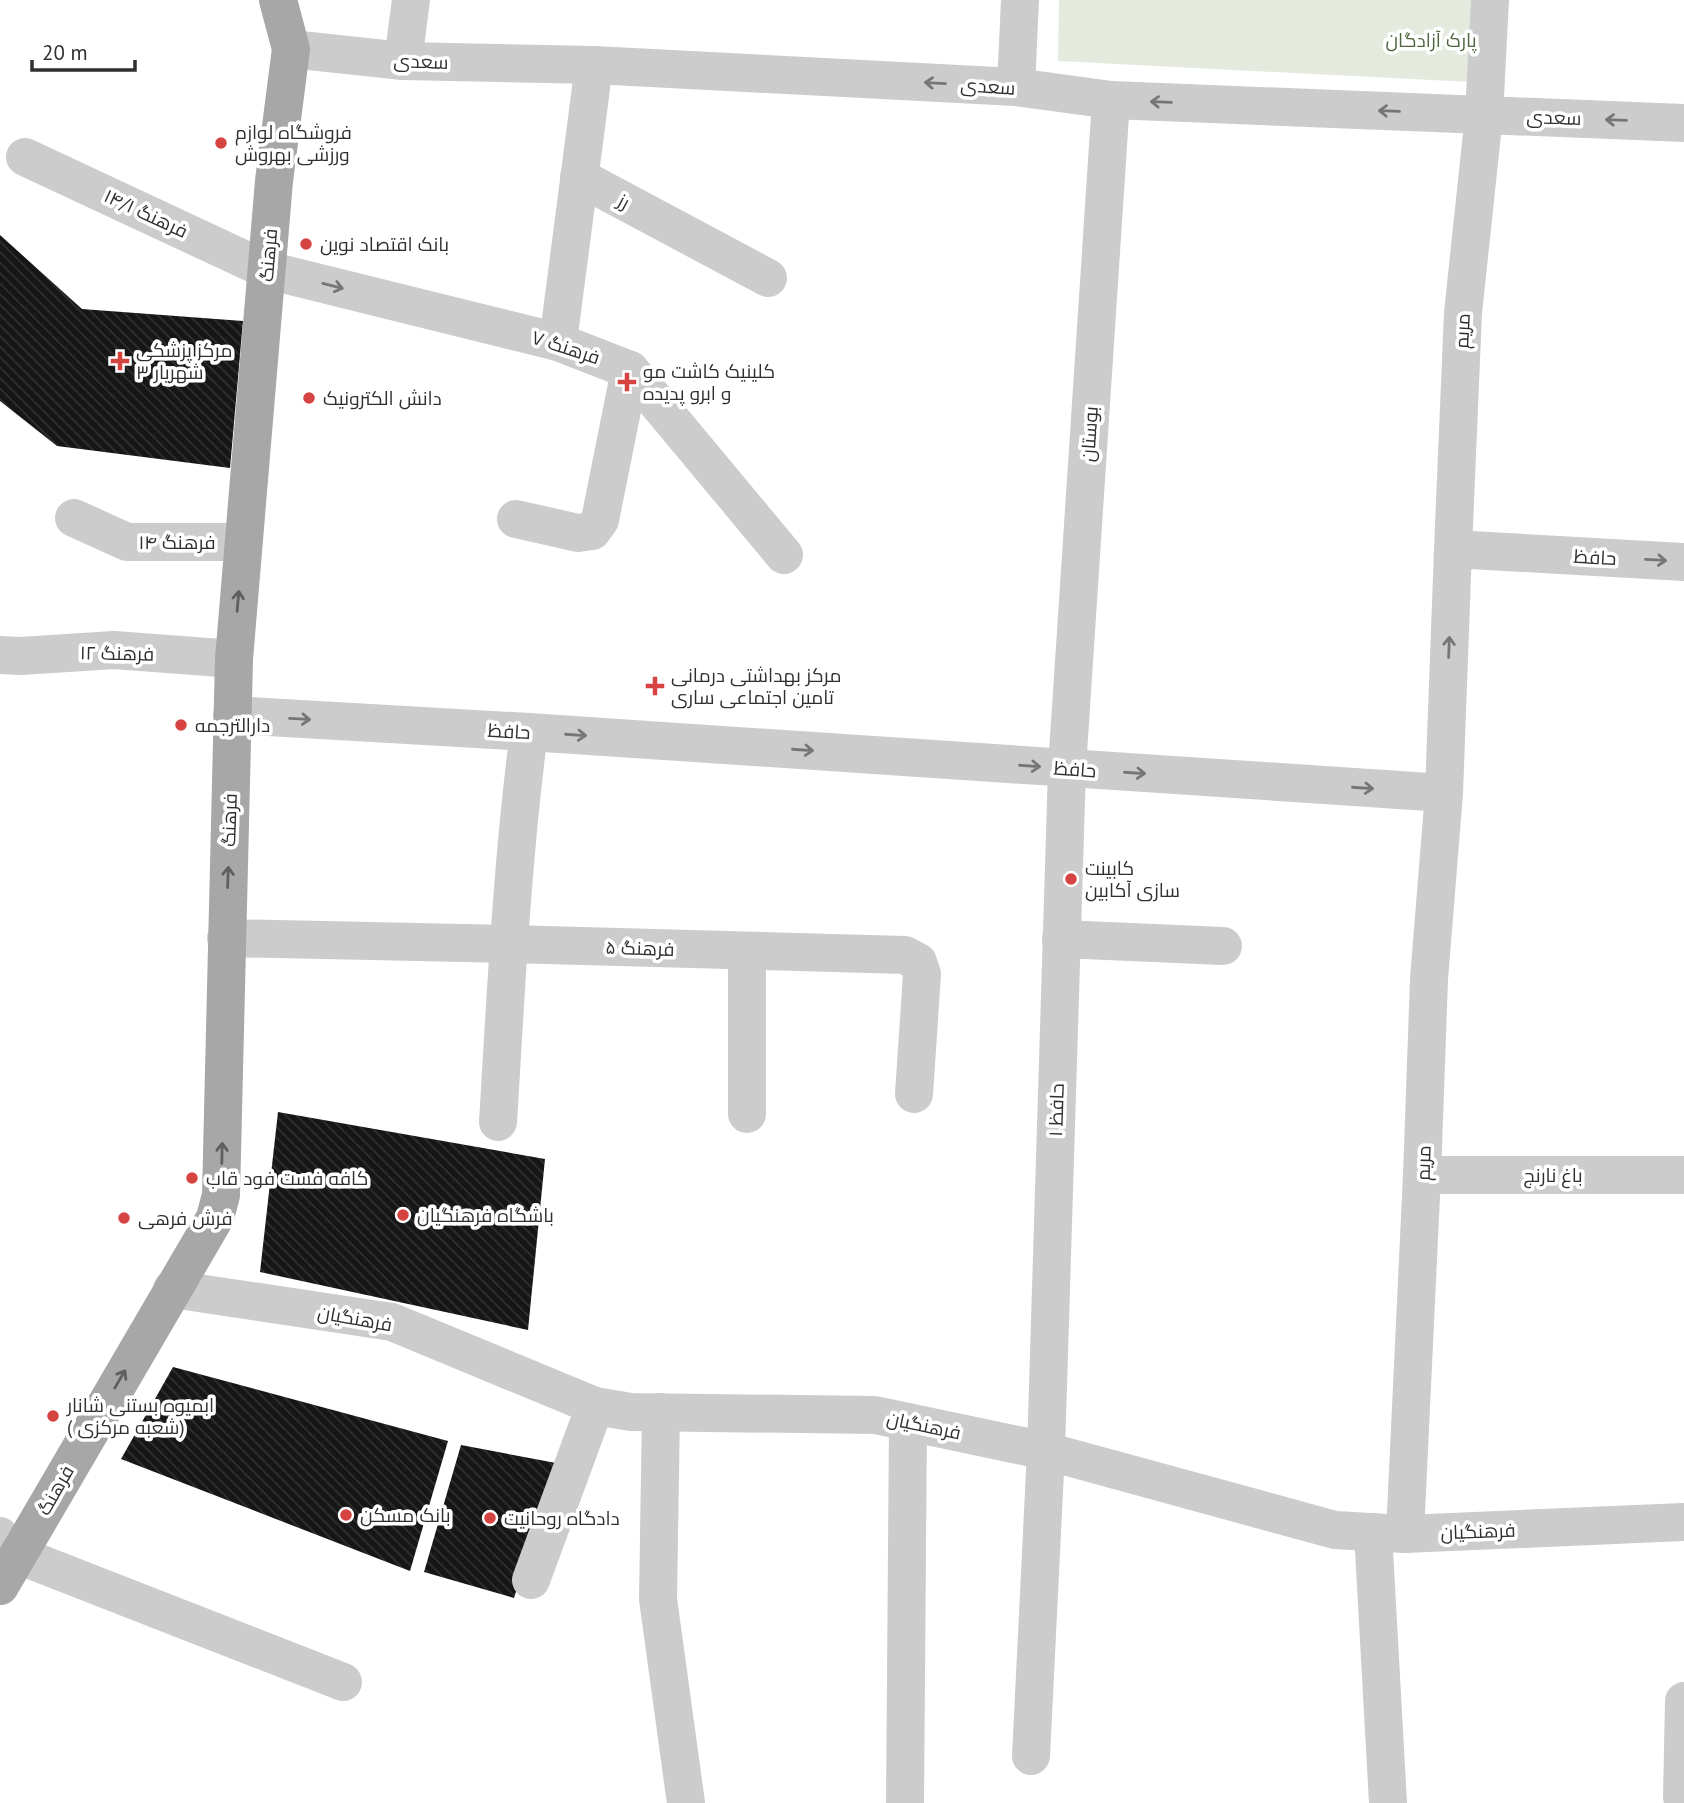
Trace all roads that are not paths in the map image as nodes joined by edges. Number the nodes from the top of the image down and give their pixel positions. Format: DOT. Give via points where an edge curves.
graph roads {
  1 [pos="278,0"];
  2 [pos="411,0"];
  3 [pos="1020,0"];
  4 [pos="1490,0"];
  5 [pos="291,49"];
  6 [pos="403,61"];
  7 [pos="594,65"];
  8 [pos="1016,87"];
  9 [pos="1111,100"];
  10 [pos="1484,115"];
  11 [pos="1684,123"];
  12 [pos="25,157"];
  13 [pos="579,177"];
  14 [pos="267,270"];
  15 [pos="768,278"];
  16 [pos="558,342"];
  17 [pos="630,370"];
  18 [pos="74,518"];
  19 [pos="516,519"];
  20 [pos="243,542"];
  21 [pos="1453,549"];
  22 [pos="784,555"];
  23 [pos="1684,562"];
  24 [pos="0,655"];
  25 [pos="234,659"];
  26 [pos="232,715"];
  27 [pos="529,732"];
  28 [pos="1067,768"];
  29 [pos="1444,793"];
  30 [pos="226,938"];
  31 [pos="1061,939"];
  32 [pos="510,944"];
  33 [pos="1223,947"];
  34 [pos="747,951"];
  35 [pos="914,1094"];
  36 [pos="747,1114"];
  37 [pos="498,1122"];
  38 [pos="1422,1175"];
  39 [pos="1684,1175"];
  40 [pos="172,1289"];
  41 [pos="595,1406"];
  42 [pos="662,1412"];
  43 [pos="908,1422"];
  44 [pos="1046,1451"];
  45 [pos="1684,1522"];
  46 [pos="1389,1533"];
  47 [pos="6,1559"];
  48 [pos="531,1580"];
  49 [pos="343,1682"];
  50 [pos="1684,1701"];
  51 [pos="1031,1756"];
  52 [pos="1682,1797"];
  53 [pos="686,1803"];
  54 [pos="905,1803"];
  55 [pos="1388,1803"];
  1 -- 5 [label="main road, فرهنگ"];
  2 -- 6 [label="street"];
  3 -- 8 [label="street"];
  4 -- 10 [label="street, مریم"];
  5 -- 6 [label="street, سعدی"];
  5 -- 14 [label="main road, فرهنگ"];
  6 -- 7 [label="street, سعدی"];
  8 -- 7 [label="street, سعدی, one-way"];
  7 -- 13 [label="street"];
  8 -- 9 [label="street, سعدی"];
  10 -- 9 [label="street, سعدی, one-way"];
  9 -- 28 [label="street, بوستان"];
  11 -- 10 [label="street, سعدی, one-way"];
  10 -- 21 [label="street, مریم" via="1462,313"];
  12 -- 14 [label="street, فرهنگ ۱۴/۱"];
  13 -- 15 [label="street, رز"];
  13 -- 16 [label="street"];
  14 -- 16 [label="street, فرهنگ ۷, one-way"];
  14 -- 20 [label="main road, فرهنگ"];
  16 -- 17 [label="street, فرهنگ ۷"];
  17 -- 19 [label="street" via="600,520 592,531 578,533"];
  17 -- 22 [label="street, فرهنگ ۷"];
  18 -- 20 [label="street, فرهنگ ۱۴" via="127,542"];
  25 -- 20 [label="main road, فرهنگ, one-way"];
  21 -- 23 [label="street, حافظ, one-way"];
  29 -- 21 [label="street, one-way"];
  24 -- 25 [label="street, فرهنگ ١٢" via="114,650"];
  25 -- 26 [label="main road, فرهنگ"];
  26 -- 27 [label="street, حافظ, one-way"];
  30 -- 26 [label="main road, فرهنگ, one-way"];
  27 -- 28 [label="street, حافظ, one-way"];
  27 -- 32 [label="street"];
  28 -- 29 [label="street, حافظ, one-way"];
  28 -- 31 [label="street, حافظ ۱"];
  29 -- 38 [label="street, مریم" via="1429,979"];
  30 -- 32 [label="street, فرهنگ ۵"];
  40 -- 30 [label="main road, فرهنگ, one-way" via="215,1218 221,1195"];
  31 -- 33 [label="street"];
  31 -- 44 [label="street, حافظ ۱"];
  32 -- 34 [label="street, فرهنگ ۵"];
  32 -- 37 [label="street"];
  34 -- 35 [label="street, فرهنگ ۵" via="905,955 918,962 922,974"];
  34 -- 36 [label="street"];
  38 -- 39 [label="street, باغ نارنج"];
  38 -- 46 [label="street, مریم"];
  40 -- 41 [label="street, فرهنگیان" via="392,1322"];
  47 -- 40 [label="main road, فرهنگ, one-way"];
  41 -- 42 [label="street, فرهنگیان"];
  41 -- 48 [label="street"];
  42 -- 43 [label="street, فرهنگیان" via="875,1415"];
  42 -- 53 [label="street" via="658,1600"];
  43 -- 44 [label="street, فرهنگیان"];
  43 -- 54 [label="street"];
  44 -- 46 [label="street, فرهنگیان" via="1335,1530"];
  44 -- 51 [label="street, حافظ ۱"];
  45 -- 46 [label="street, فرهنگیان"];
  46 -- 55 [label="street, مریم"];
  47 -- 49 [label="street"];
  50 -- 52 [label="street"];
}
